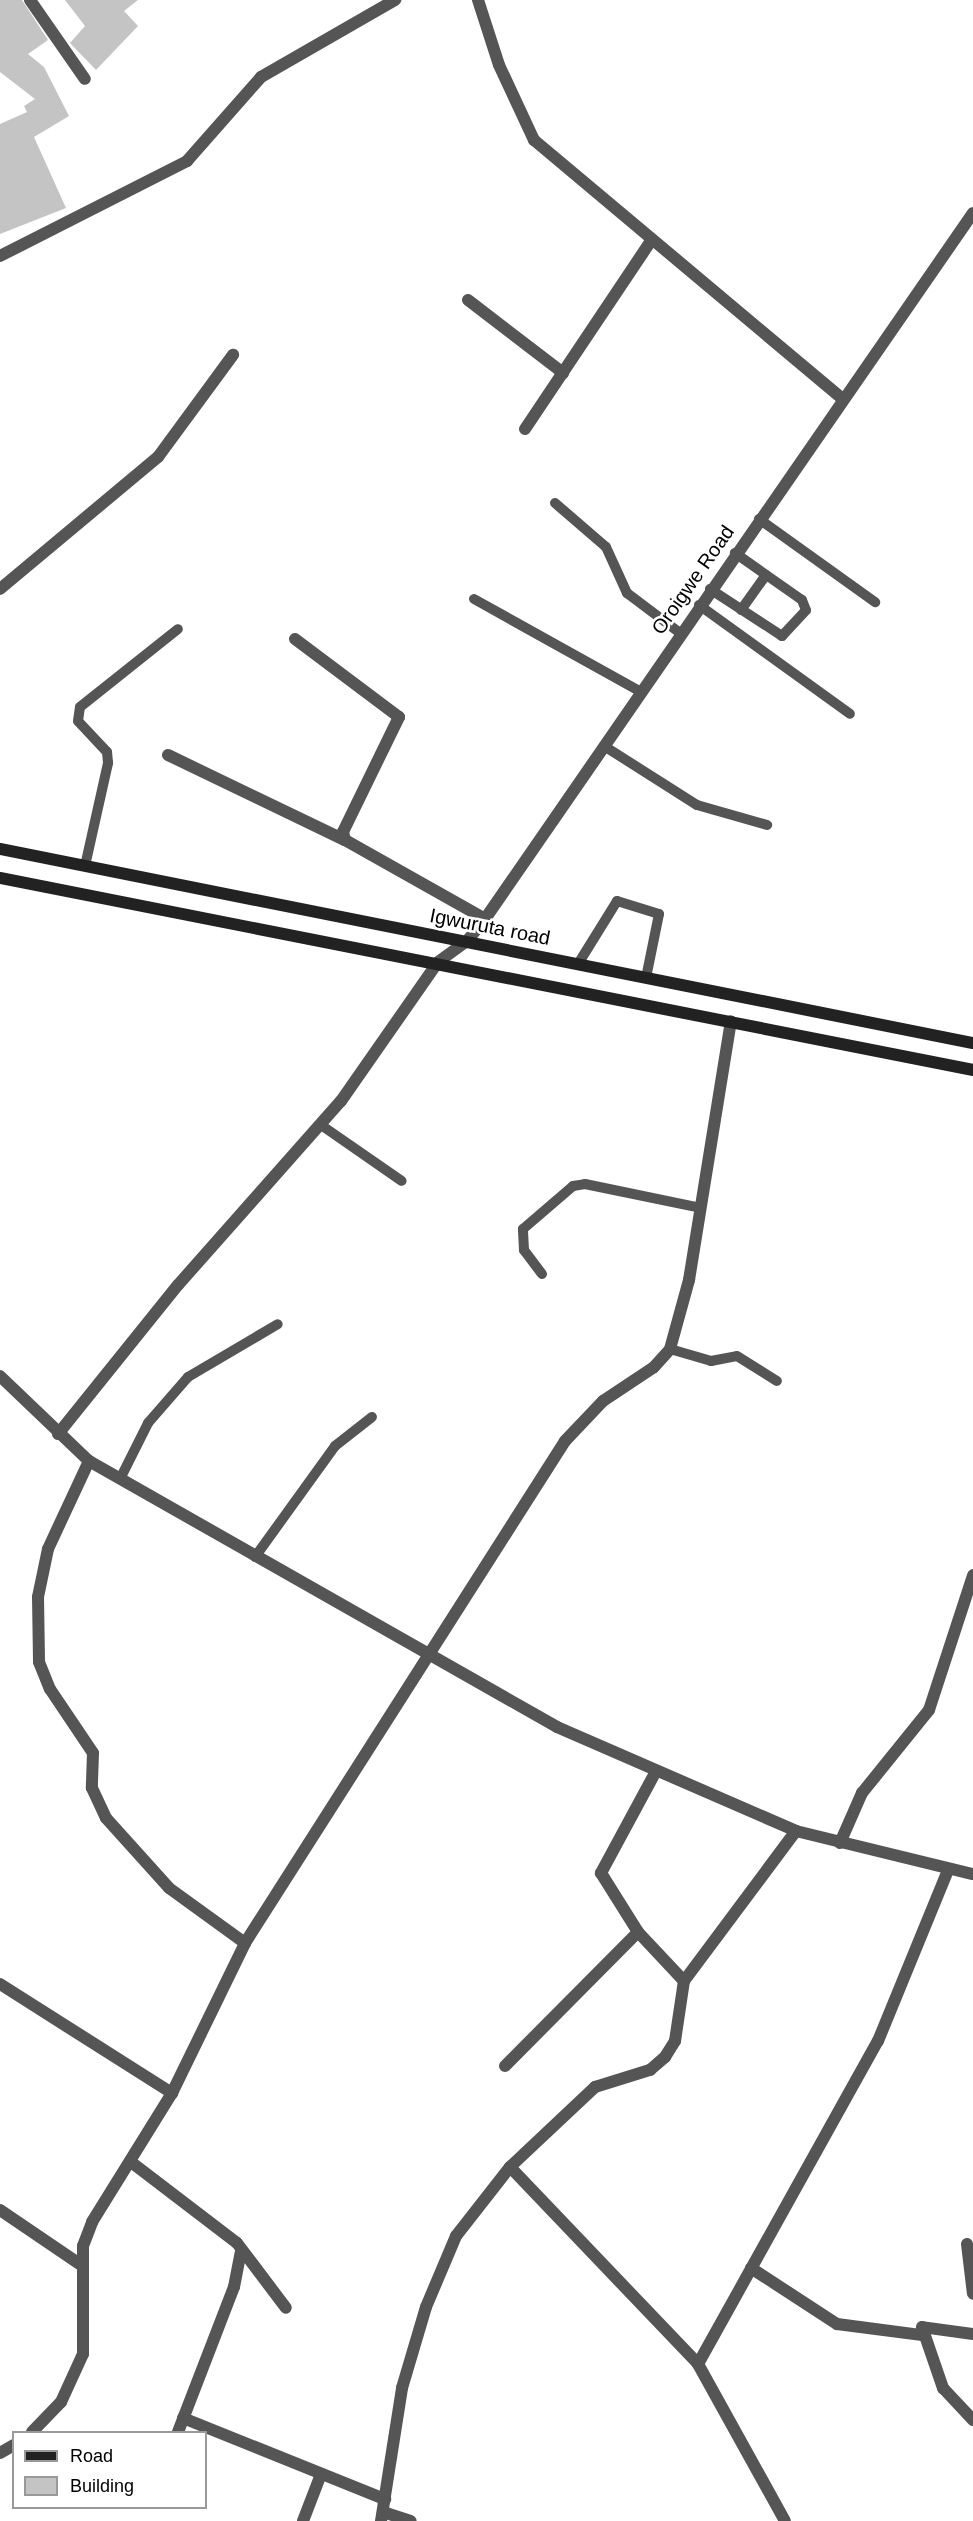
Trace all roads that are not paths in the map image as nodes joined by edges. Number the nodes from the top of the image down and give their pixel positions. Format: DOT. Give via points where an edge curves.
graph roads {
  1 [pos="30,0"];
  2 [pos="395,0"];
  3 [pos="478,0"];
  4 [pos="85,79"];
  5 [pos="973,213"];
  6 [pos="651,241"];
  7 [pos="0,256"];
  8 [pos="468,300"];
  9 [pos="233,355"];
  10 [pos="562,373"];
  11 [pos="842,398"];
  12 [pos="525,429"];
  13 [pos="555,503"];
  14 [pos="759,519"];
  15 [pos="735,553"];
  16 [pos="766,575"];
  17 [pos="0,589"];
  18 [pos="710,590"];
  19 [pos="474,600"];
  20 [pos="875,602"];
  21 [pos="699,605"];
  22 [pos="741,610"];
  23 [pos="178,629"];
  24 [pos="680,633"];
  25 [pos="295,639"];
  26 [pos="639,691"];
  27 [pos="850,714"];
  28 [pos="604,746"];
  29 [pos="168,755"];
  30 [pos="767,825"];
  31 [pos="345,840"];
  32 [pos="0,849"];
  33 [pos="86,866"];
  34 [pos="0,878"];
  35 [pos="485,919"];
  36 [pos="466,942"];
  37 [pos="438,962"];
  38 [pos="578,964"];
  39 [pos="646,978"];
  40 [pos="731,1021"];
  41 [pos="973,1043"];
  42 [pos="973,1070"];
  43 [pos="321,1125"];
  44 [pos="402,1181"];
  45 [pos="701,1208"];
  46 [pos="542,1274"];
  47 [pos="279,1324"];
  48 [pos="670,1349"];
  49 [pos="0,1376"];
  50 [pos="777,1381"];
  51 [pos="372,1417"];
  52 [pos="58,1434"];
  53 [pos="89,1461"];
  54 [pos="120,1479"];
  55 [pos="255,1557"];
  56 [pos="973,1575"];
  57 [pos="427,1656"];
  58 [pos="655,1773"];
  59 [pos="796,1831"];
  60 [pos="840,1843"];
  61 [pos="948,1870"];
  62 [pos="973,1874"];
  63 [pos="638,1932"];
  64 [pos="245,1943"];
  65 [pos="684,1982"];
  66 [pos="0,1984"];
  67 [pos="505,2066"];
  68 [pos="171,2093"];
  69 [pos="130,2162"];
  70 [pos="510,2167"];
  71 [pos="0,2210"];
  72 [pos="967,2244"];
  73 [pos="241,2252"];
  74 [pos="81,2265"];
  75 [pos="751,2268"];
  76 [pos="973,2294"];
  77 [pos="285,2308"];
  78 [pos="973,2334"];
  79 [pos="922,2335"];
  80 [pos="698,2364"];
  81 [pos="183,2418"];
  82 [pos="973,2420"];
  83 [pos="34,2431"];
  84 [pos="179,2431"];
  85 [pos="321,2474"];
  86 [pos="383,2511"];
  87 [pos="783,2520"];
  88 [pos="303,2521"];
  89 [pos="411,2521"];
  1 -- 4 [label="street"];
  2 -- 7 [label="street" via="261,77 187,161"];
  3 -- 6 [label="street" via="523,124 552,158"];
  5 -- 11 [label="street, Oroigwe Road"];
  6 -- 10 [label="street"];
  6 -- 11 [label="street"];
  8 -- 10 [label="street"];
  9 -- 17 [label="street" via="158,457"];
  10 -- 12 [label="street"];
  11 -- 14 [label="street, Oroigwe Road"];
  13 -- 24 [label="lane" via="606,547 627,593"];
  14 -- 15 [label="street, Oroigwe Road"];
  14 -- 20 [label="lane"];
  15 -- 16 [label="lane"];
  15 -- 18 [label="street, Oroigwe Road"];
  16 -- 22 [label="lane"];
  16 -- 22 [label="lane" via="806,604 789,634 777,634"];
  18 -- 21 [label="street, Oroigwe Road"];
  18 -- 22 [label="lane"];
  19 -- 26 [label="lane"];
  21 -- 24 [label="street, Oroigwe Road"];
  21 -- 27 [label="lane"];
  23 -- 33 [label="lane" via="80,707 78,720 107,752 108,763"];
  24 -- 26 [label="street, Oroigwe Road"];
  25 -- 31 [label="street" via="399,717 342,832"];
  26 -- 28 [label="street, Oroigwe Road"];
  28 -- 30 [label="lane" via="697,805"];
  28 -- 35 [label="street, Oroigwe Road"];
  29 -- 31 [label="street"];
  31 -- 35 [label="street"];
  32 -- 33 [label="main road, Igwuruta road"];
  33 -- 36 [label="main road, Igwuruta road"];
  34 -- 37 [label="main road"];
  35 -- 36 [label="street, Oroigwe Road"];
  36 -- 37 [label="street, Oroigwe Road"];
  36 -- 38 [label="main road, Igwuruta road"];
  37 -- 40 [label="main road"];
  37 -- 43 [label="street, Oroigwe Road"];
  38 -- 39 [label="main road, Igwuruta road"];
  38 -- 39 [label="lane" via="617,901 658,914"];
  39 -- 41 [label="main road, Igwuruta road"];
  40 -- 42 [label="main road"];
  40 -- 45 [label="street"];
  43 -- 44 [label="lane"];
  43 -- 52 [label="street, Oroigwe Road" via="178,1285"];
  45 -- 46 [label="lane" via="585,1184 573,1186 523,1230 524,1250"];
  45 -- 48 [label="street"];
  47 -- 54 [label="lane" via="188,1377 148,1423"];
  48 -- 50 [label="lane" via="711,1361 737,1356"];
  48 -- 57 [label="street" via="654,1367 603,1401 565,1442"];
  49 -- 52 [label="street"];
  51 -- 55 [label="lane" via="335,1446"];
  52 -- 53 [label="street"];
  53 -- 54 [label="street"];
  53 -- 64 [label="street" via="48,1549 38,1597 39,1662 54,1696 93,1753 90,1781 106,1818 169,1888"];
  54 -- 55 [label="street"];
  55 -- 57 [label="street"];
  56 -- 60 [label="street" via="929,1710 862,1792"];
  57 -- 58 [label="street"];
  57 -- 64 [label="street"];
  58 -- 59 [label="street"];
  58 -- 63 [label="street" via="601,1873"];
  59 -- 60 [label="street"];
  59 -- 65 [label="street"];
  60 -- 61 [label="street"];
  61 -- 62 [label="street"];
  61 -- 75 [label="street" via="878,2041"];
  63 -- 65 [label="street"];
  63 -- 67 [label="street"];
  64 -- 68 [label="street"];
  65 -- 70 [label="street" via="675,2041 665,2057 650,2070 602,2082"];
  66 -- 68 [label="street"];
  68 -- 69 [label="street"];
  69 -- 73 [label="street" via="237,2243"];
  69 -- 74 [label="street" via="100,2205 83,2246"];
  70 -- 80 [label="street"];
  70 -- 86 [label="street" via="456,2236 432,2291 402,2388"];
  71 -- 74 [label="street"];
  72 -- 76 [label="street"];
  73 -- 77 [label="street"];
  73 -- 81 [label="street" via="234,2287"];
  74 -- 83 [label="street" via="83,2354 61,2403"];
  75 -- 79 [label="street" via="837,2324"];
  75 -- 80 [label="street"];
  78 -- 79 [label="street" via="925,2325"];
  79 -- 82 [label="street" via="943,2388"];
  80 -- 87 [label="street"];
  81 -- 84 [label="street"];
  81 -- 85 [label="street"];
  85 -- 86 [label="street"];
  85 -- 88 [label="street"];
  86 -- 89 [label="street"];
}
